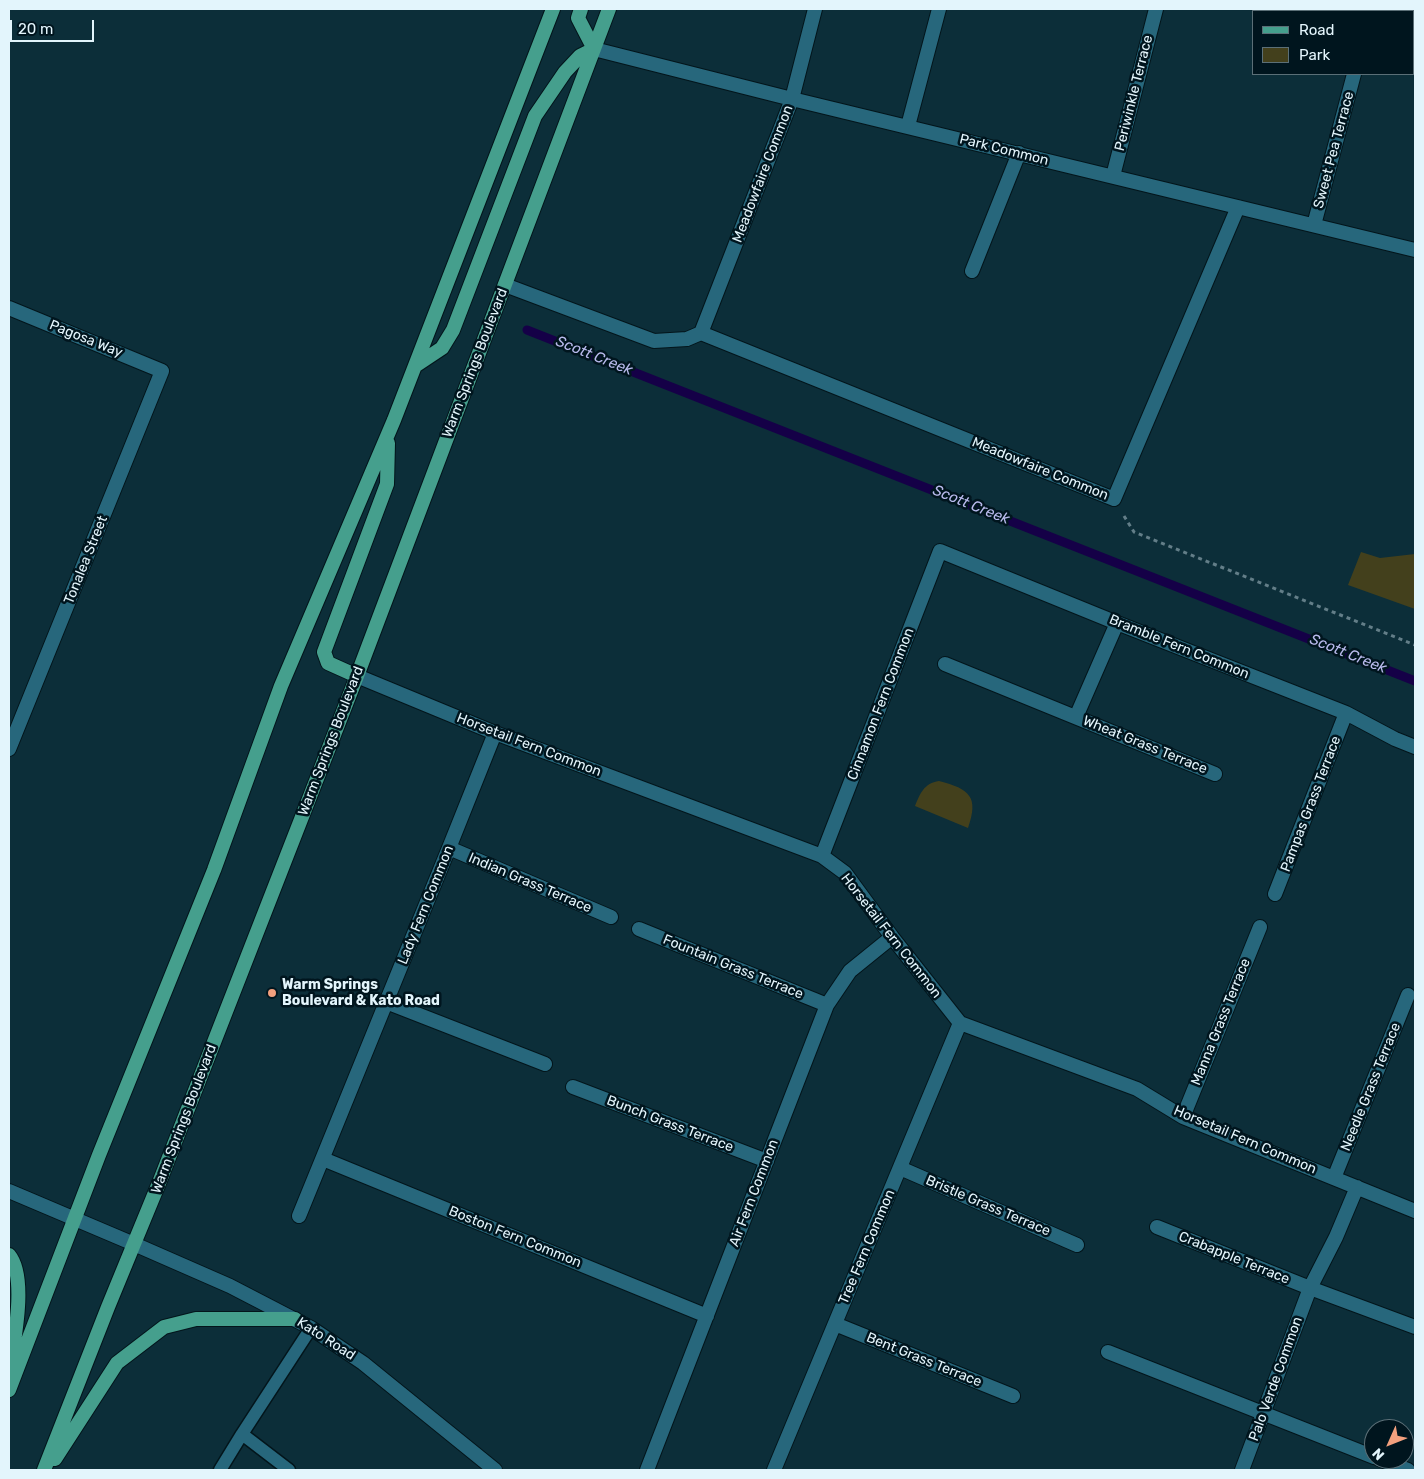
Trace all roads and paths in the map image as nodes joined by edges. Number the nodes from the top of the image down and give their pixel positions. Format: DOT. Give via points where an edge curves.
graph roads {
  1 [pos="553,9"];
  2 [pos="581,9"];
  3 [pos="609,9"];
  4 [pos="815,9"];
  5 [pos="940,9"];
  6 [pos="1156,9"];
  7 [pos="594,49"];
  8 [pos="1354,75"];
  9 [pos="792,99"];
  10 [pos="908,126"];
  11 [pos="1019,153"];
  12 [pos="1113,176"];
  13 [pos="1238,207"];
  14 [pos="1314,225"];
  15 [pos="1415,250"];
  16 [pos="972,271"];
  17 [pos="505,285"];
  18 [pos="9,308"];
  19 [pos="701,333"];
  20 [pos="415,366"];
  21 [pos="162,371"];
  22 [pos="388,434"];
  23 [pos="1114,499"];
  24 [pos="940,551"];
  25 [pos="1117,623"];
  26 [pos="1415,645"];
  27 [pos="945,664"];
  28 [pos="357,676"];
  29 [pos="1346,713"];
  30 [pos="1076,717"];
  31 [pos="495,733"];
  32 [pos="1415,747"];
  33 [pos="9,749"];
  34 [pos="1215,774"];
  35 [pos="450,848"];
  36 [pos="822,856"];
  37 [pos="1275,894"];
  38 [pos="610,917"];
  39 [pos="1260,927"];
  40 [pos="639,929"];
  41 [pos="892,937"];
  42 [pos="1408,996"];
  43 [pos="386,1002"];
  44 [pos="827,1005"];
  45 [pos="960,1023"];
  46 [pos="545,1064"];
  47 [pos="573,1087"];
  48 [pos="1183,1117"];
  49 [pos="322,1159"];
  50 [pos="767,1161"];
  51 [pos="900,1168"];
  52 [pos="1334,1178"];
  53 [pos="1356,1187"];
  54 [pos="9,1191"];
  55 [pos="1415,1211"];
  56 [pos="299,1216"];
  57 [pos="74,1219"];
  58 [pos="1157,1227"];
  59 [pos="134,1244"];
  60 [pos="1077,1245"];
  61 [pos="9,1255"];
  62 [pos="1310,1288"];
  63 [pos="707,1316"];
  64 [pos="295,1319"];
  65 [pos="835,1324"];
  66 [pos="1415,1327"];
  67 [pos="311,1328"];
  68 [pos="1108,1352"];
  69 [pos="9,1376"];
  70 [pos="9,1390"];
  71 [pos="1013,1396"];
  72 [pos="1264,1414"];
  73 [pos="242,1434"];
  74 [pos="1364,1453"];
  75 [pos="44,1470"];
  76 [pos="48,1470"];
  77 [pos="220,1470"];
  78 [pos="288,1470"];
  79 [pos="495,1470"];
  80 [pos="647,1470"];
  81 [pos="774,1470"];
  82 [pos="1242,1470"];
  1 -- 20 [label="main road"];
  2 -- 7 [label="main road" via="578,18"];
  3 -- 7 [label="main road, Warm Springs Boulevard"];
  4 -- 9 [label="street, Meadowfaire Common"];
  5 -- 10 [label="street"];
  6 -- 12 [label="street, Periwinkle Terrace"];
  7 -- 9 [label="street, Park Common"];
  7 -- 17 [label="main road, Warm Springs Boulevard"];
  7 -- 20 [label="main road" via="580,56 565,72 535,116 453,330 442,348"];
  8 -- 14 [label="street, Sweet Pea Terrace"];
  9 -- 10 [label="street, Park Common"];
  9 -- 19 [label="street, Meadowfaire Common"];
  10 -- 11 [label="street, Park Common"];
  11 -- 12 [label="street, Park Common"];
  11 -- 16 [label="street"];
  12 -- 13 [label="street, Park Common"];
  13 -- 14 [label="street, Park Common"];
  13 -- 23 [label="street, Meadowfaire Common"];
  14 -- 15 [label="street, Park Common"];
  17 -- 19 [label="street" via="654,341 687,339"];
  17 -- 28 [label="main road, Warm Springs Boulevard"];
  18 -- 21 [label="street, Pagosa Way"];
  19 -- 23 [label="street, Meadowfaire Common"];
  20 -- 22 [label="main road"];
  21 -- 33 [label="street, Tonalea Street"];
  22 -- 28 [label="main road" via="387,484 324,652 328,662"];
  22 -- 57 [label="main road" via="281,686 214,870"];
  23 -- 26 [label="path" via="1134,532"];
  24 -- 25 [label="street, Bramble Fern Common"];
  24 -- 36 [label="street, Cinnamon Fern Common"];
  25 -- 29 [label="street, Bramble Fern Common"];
  25 -- 30 [label="street, Wheat Grass Terrace"];
  27 -- 30 [label="street, Wheat Grass Terrace"];
  28 -- 31 [label="street, Horsetail Fern Common"];
  28 -- 59 [label="main road, Warm Springs Boulevard"];
  29 -- 32 [label="street, Bramble Fern Common"];
  29 -- 37 [label="street, Pampas Grass Terrace"];
  30 -- 34 [label="street, Wheat Grass Terrace"];
  31 -- 35 [label="street, Lady Fern Common"];
  31 -- 36 [label="street, Horsetail Fern Common"];
  35 -- 38 [label="street, Indian Grass Terrace"];
  35 -- 43 [label="street, Lady Fern Common"];
  36 -- 41 [label="street, Horsetail Fern Common" via="845,873"];
  39 -- 48 [label="street, Manna Grass Terrace"];
  40 -- 44 [label="street, Fountain Grass Terrace"];
  41 -- 44 [label="street, Air Fern Common" via="850,971"];
  41 -- 45 [label="street, Horsetail Fern Common"];
  42 -- 52 [label="street, Needle Grass Terrace"];
  43 -- 46 [label="street"];
  43 -- 49 [label="street, Lady Fern Common"];
  44 -- 50 [label="street, Air Fern Common"];
  45 -- 48 [label="street, Horsetail Fern Common" via="1137,1089"];
  45 -- 51 [label="street, Tree Fern Common"];
  47 -- 50 [label="street, Bunch Grass Terrace"];
  48 -- 52 [label="street, Horsetail Fern Common"];
  49 -- 56 [label="street, Lady Fern Common"];
  49 -- 63 [label="street, Boston Fern Common"];
  50 -- 63 [label="street, Air Fern Common"];
  51 -- 60 [label="street, Bristle Grass Terrace"];
  51 -- 65 [label="street, Tree Fern Common"];
  52 -- 53 [label="street, Horsetail Fern Common"];
  53 -- 55 [label="street, Horsetail Fern Common"];
  53 -- 62 [label="street, Palo Verde Common" via="1336,1237"];
  54 -- 57 [label="street, Kato Road"];
  57 -- 59 [label="street, Kato Road"];
  57 -- 70 [label="main road"];
  58 -- 62 [label="street, Crabapple Terrace"];
  59 -- 64 [label="street, Kato Road"];
  59 -- 75 [label="main road, Warm Springs Boulevard"];
  61 -- 69 [label="main road" via="14,1262 19,1292"];
  62 -- 66 [label="street"];
  62 -- 72 [label="street, Palo Verde Common"];
  63 -- 80 [label="street, Air Fern Common"];
  64 -- 67 [label="street, Kato Road"];
  64 -- 76 [label="main road" via="196,1319 164,1327 117,1363"];
  65 -- 71 [label="street, Bent Grass Terrace"];
  65 -- 81 [label="street, Tree Fern Common"];
  67 -- 73 [label="lane"];
  67 -- 79 [label="street, Kato Road" via="363,1363"];
  68 -- 72 [label="street"];
  72 -- 74 [label="street"];
  72 -- 82 [label="street, Palo Verde Common"];
  73 -- 77 [label="lane"];
  73 -- 78 [label="lane"];
}
